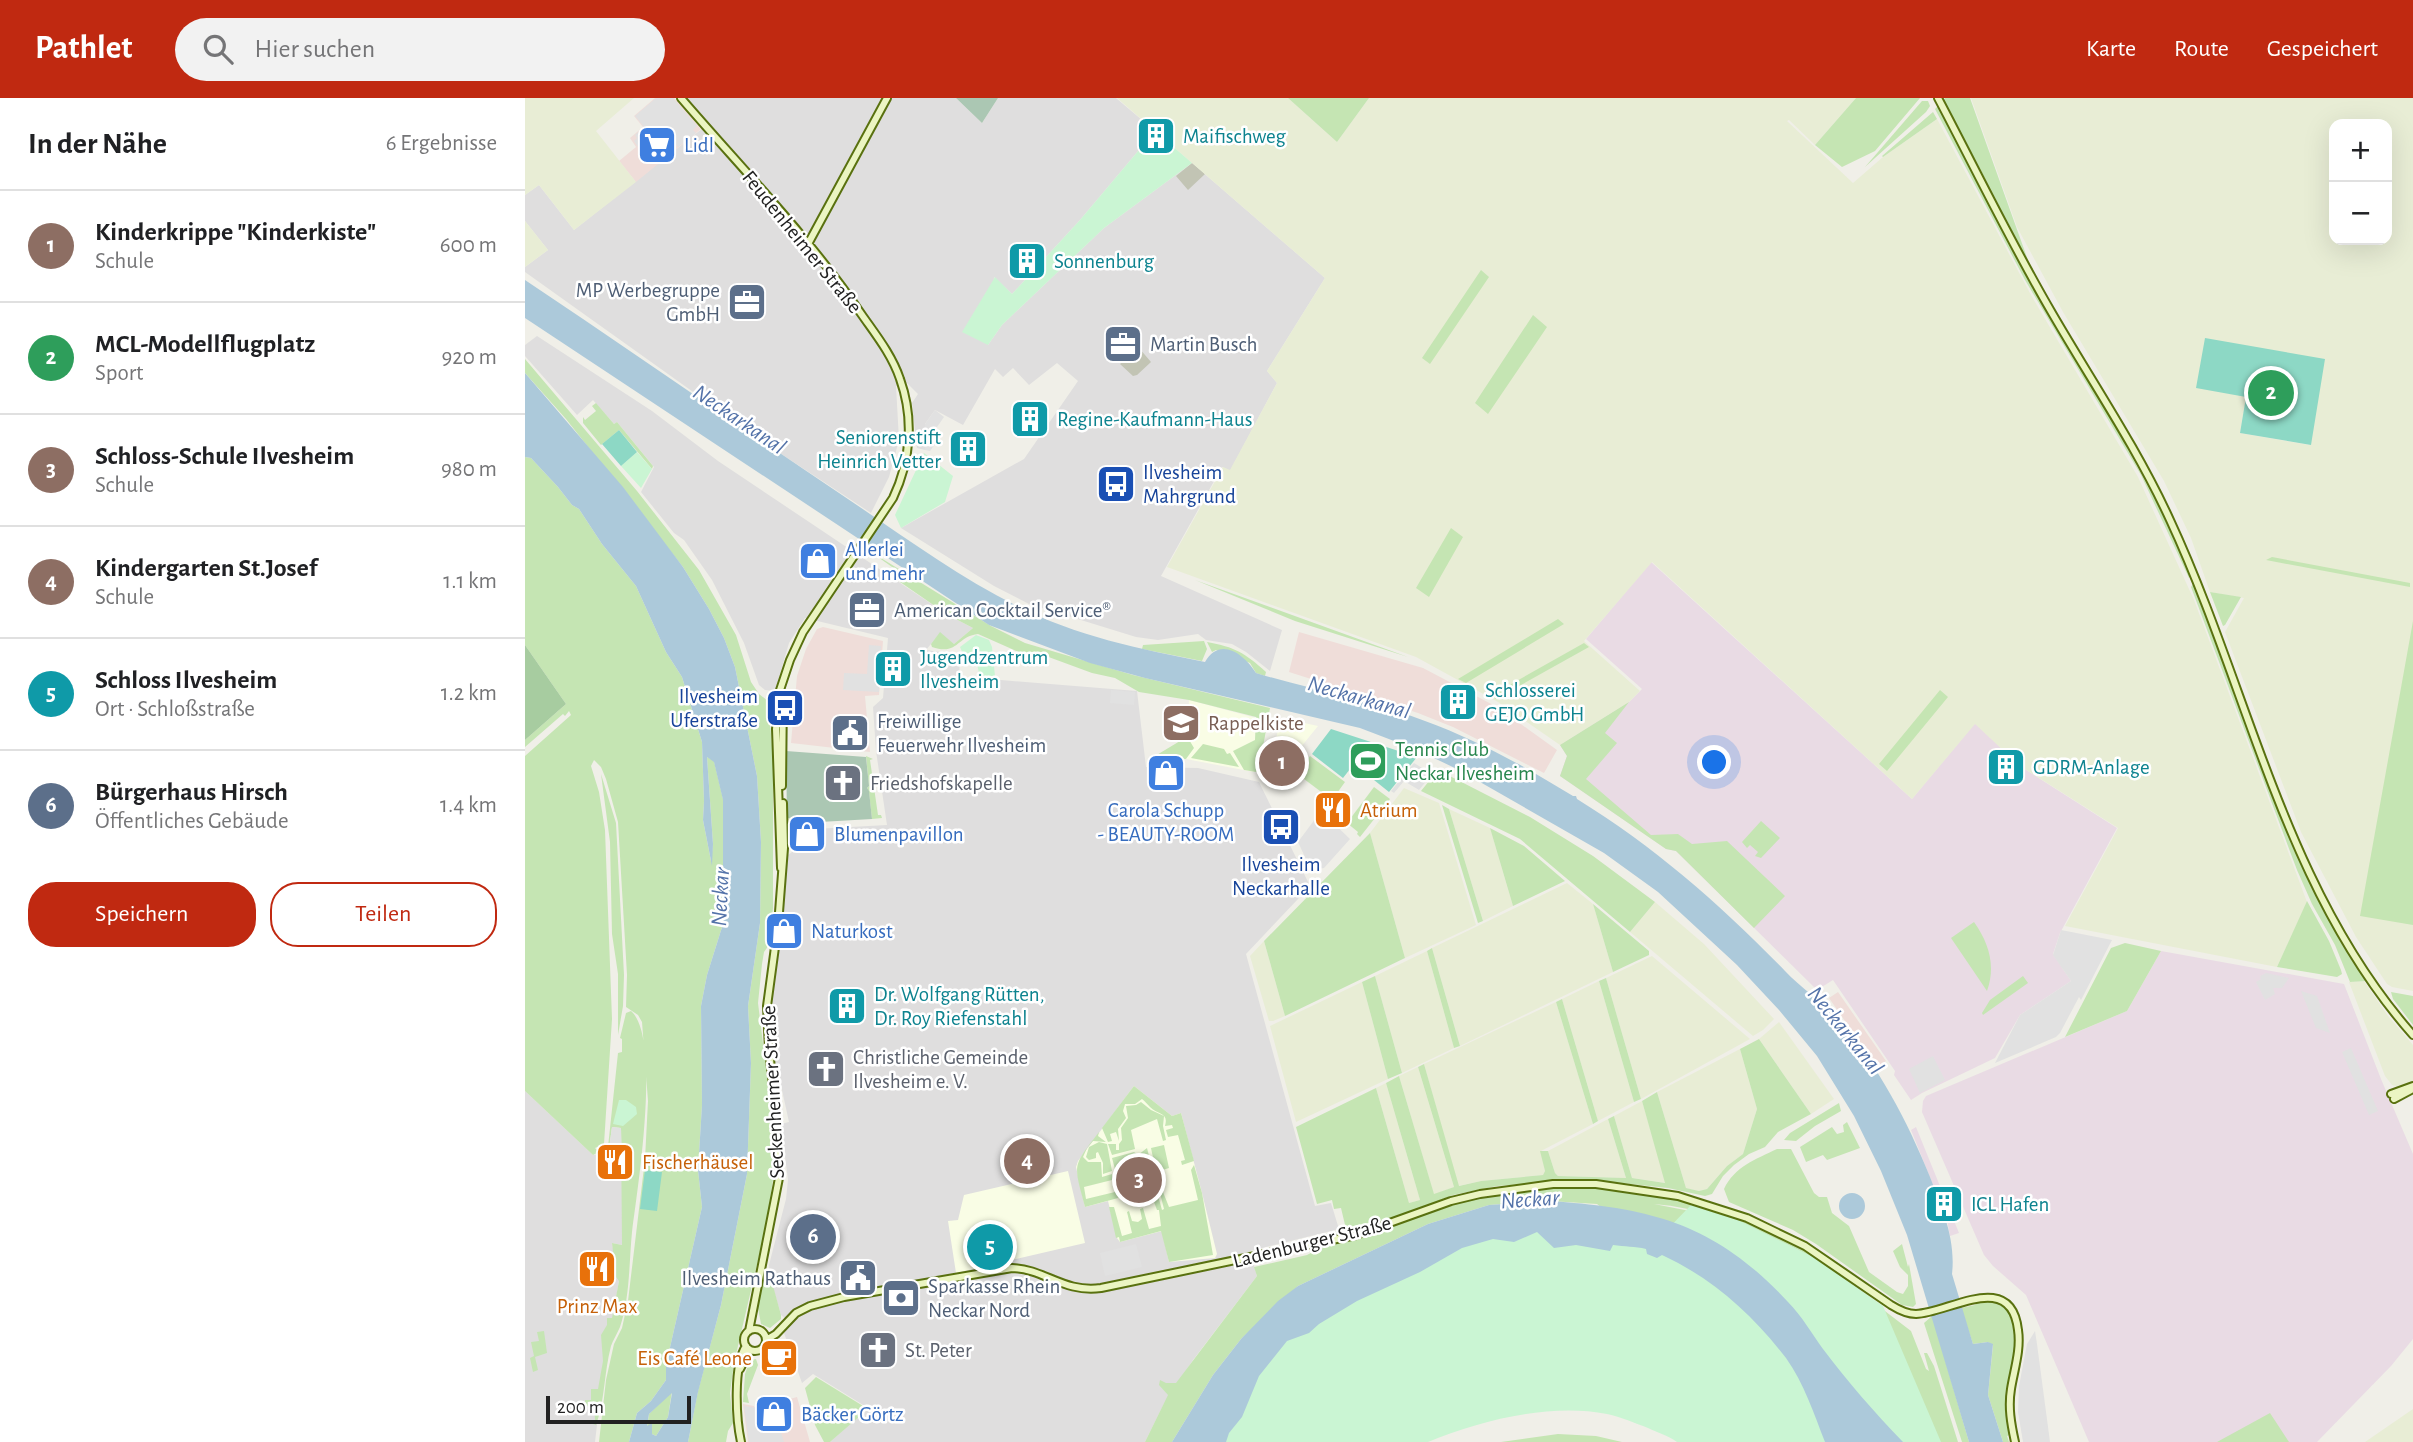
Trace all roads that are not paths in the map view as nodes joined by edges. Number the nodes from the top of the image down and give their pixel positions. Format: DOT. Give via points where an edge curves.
graph roads {
  1 [pos="681,98"];
  2 [pos="887,98"];
  3 [pos="1938,98"];
  4 [pos="808,244"];
  5 [pos="881,516"];
  6 [pos="2413,1035"];
  7 [pos="2413,1088"];
  8 [pos="2393,1096"];
  9 [pos="752,1330"];
  10 [pos="765,1337"];
  11 [pos="748,1348"];
  12 [pos="741,1442"];
  13 [pos="2015,1442"];
  1 -- 4 [label="main road, Feudenheimer Straße"];
  2 -- 4 [label="main road"];
  3 -- 6 [label="main road" via="2038,289 2170,519 2285,815 2323,900 2357,959"];
  4 -- 5 [label="main road, Feudenheimer Straße" via="878,337 905,394 909,436 905,469"];
  5 -- 9 [label="main road, Seckenheimer Straße" via="803,632 779,698 781,868 767,1006 779,1178 751,1314"];
  7 -- 8 [label="main road"];
  9 -- 10 [label="main road"];
  9 -- 11 [label="main road" via="744,1339"];
  10 -- 11 [label="main road" via="761,1349"];
  10 -- 13 [label="main road, Ladenburger Straße" via="796,1313 844,1297 1012,1268 1071,1288 1101,1288 1368,1232 1480,1194 1542,1185 1596,1184 1678,1196 1747,1218 1804,1246 1899,1310 1918,1314 1995,1298 2008,1306 2017,1321 2019,1338 2009,1405"];
  11 -- 12 [label="main road" via="739,1361"];
}
